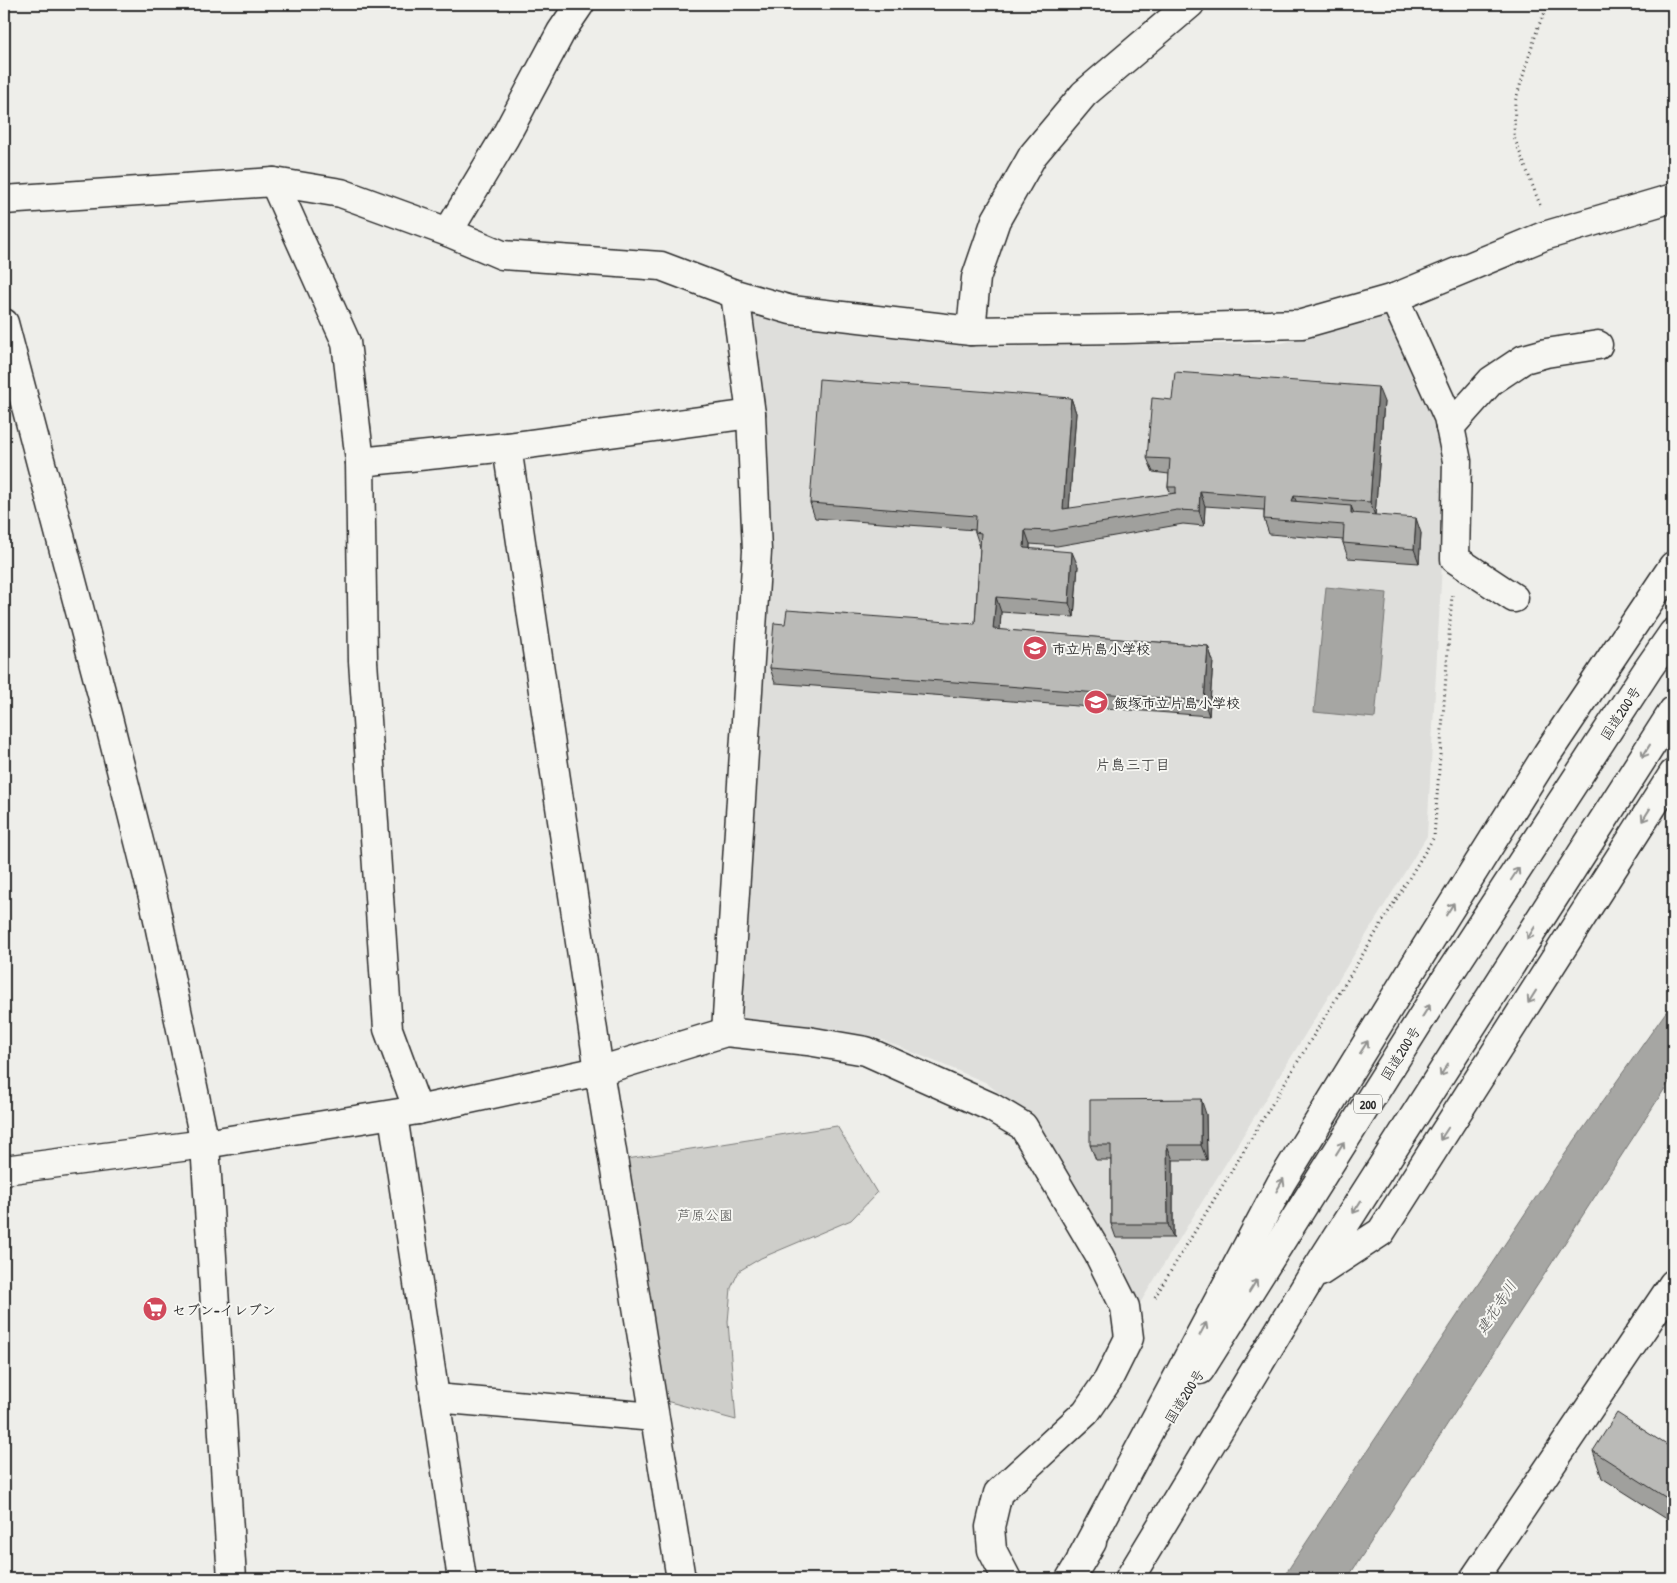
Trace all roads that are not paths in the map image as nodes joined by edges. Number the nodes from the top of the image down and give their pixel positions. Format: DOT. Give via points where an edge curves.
graph roads {
  1 [pos="580,4"];
  2 [pos="1190,4"];
  3 [pos="274,182"];
  4 [pos="1673,198"];
  5 [pos="4,200"];
  6 [pos="448,232"];
  7 [pos="735,294"];
  8 [pos="1394,298"];
  9 [pos="4,323"];
  10 [pos="971,331"];
  11 [pos="1598,345"];
  12 [pos="751,414"];
  13 [pos="1450,428"];
  14 [pos="507,447"];
  15 [pos="360,462"];
  16 [pos="1673,566"];
  17 [pos="1514,598"];
  18 [pos="1673,633"];
  19 [pos="1673,711"];
  20 [pos="1673,774"];
  21 [pos="726,1032"];
  22 [pos="599,1071"];
  23 [pos="406,1112"];
  24 [pos="205,1144"];
  25 [pos="4,1170"];
  26 [pos="1312,1276"];
  27 [pos="1673,1284"];
  28 [pos="435,1398"];
  29 [pos="654,1417"];
  30 [pos="1076,1568"];
  31 [pos="232,1579"];
  32 [pos="462,1579"];
  33 [pos="681,1579"];
  34 [pos="1006,1579"];
  35 [pos="1129,1579"];
  36 [pos="1474,1579"];
  1 -- 6 [label="main road"];
  2 -- 10 [label="main road" via="1084,94 1033,155 996,220 976,278"];
  3 -- 5 [label="main road"];
  3 -- 6 [label="main road" via="341,193"];
  3 -- 15 [label="main road" via="346,342"];
  4 -- 8 [label="main road" via="1551,234"];
  6 -- 7 [label="main road" via="502,254 661,266"];
  7 -- 10 [label="main road" via="791,310"];
  7 -- 12 [label="main road"];
  8 -- 10 [label="main road" via="1302,324"];
  8 -- 13 [label="main road" via="1448,417"];
  9 -- 24 [label="main road" via="155,905"];
  11 -- 13 [label="main road" via="1524,359 1491,382"];
  12 -- 14 [label="main road"];
  12 -- 21 [label="main road" via="757,551"];
  13 -- 17 [label="main road" via="1458,461 1455,559"];
  14 -- 15 [label="main road"];
  14 -- 22 [label="main road"];
  15 -- 23 [label="main road" via="363,661 388,1029"];
  30 -- 16 [label="main road, one-way" via="1281,1183 1548,754"];
  30 -- 18 [label="main road, 国道200号 / 200, one-way" via="1446,980"];
  19 -- 26 [label="main road, one-way"];
  20 -- 26 [label="main road, one-way" via="1381,1232"];
  21 -- 22 [label="main road"];
  21 -- 34 [label="main road" via="866,1051 991,1107 1022,1126 1100,1255 1125,1307 1129,1338 1108,1380 1086,1412 998,1492 990,1527 992,1550"];
  22 -- 23 [label="main road"];
  22 -- 29 [label="main road"];
  23 -- 24 [label="main road"];
  23 -- 28 [label="main road"];
  24 -- 25 [label="main road"];
  24 -- 31 [label="main road"];
  26 -- 35 [label="main road"];
  27 -- 36 [label="main road"];
  28 -- 29 [label="main road"];
  28 -- 32 [label="main road"];
  29 -- 33 [label="main road"];
}
